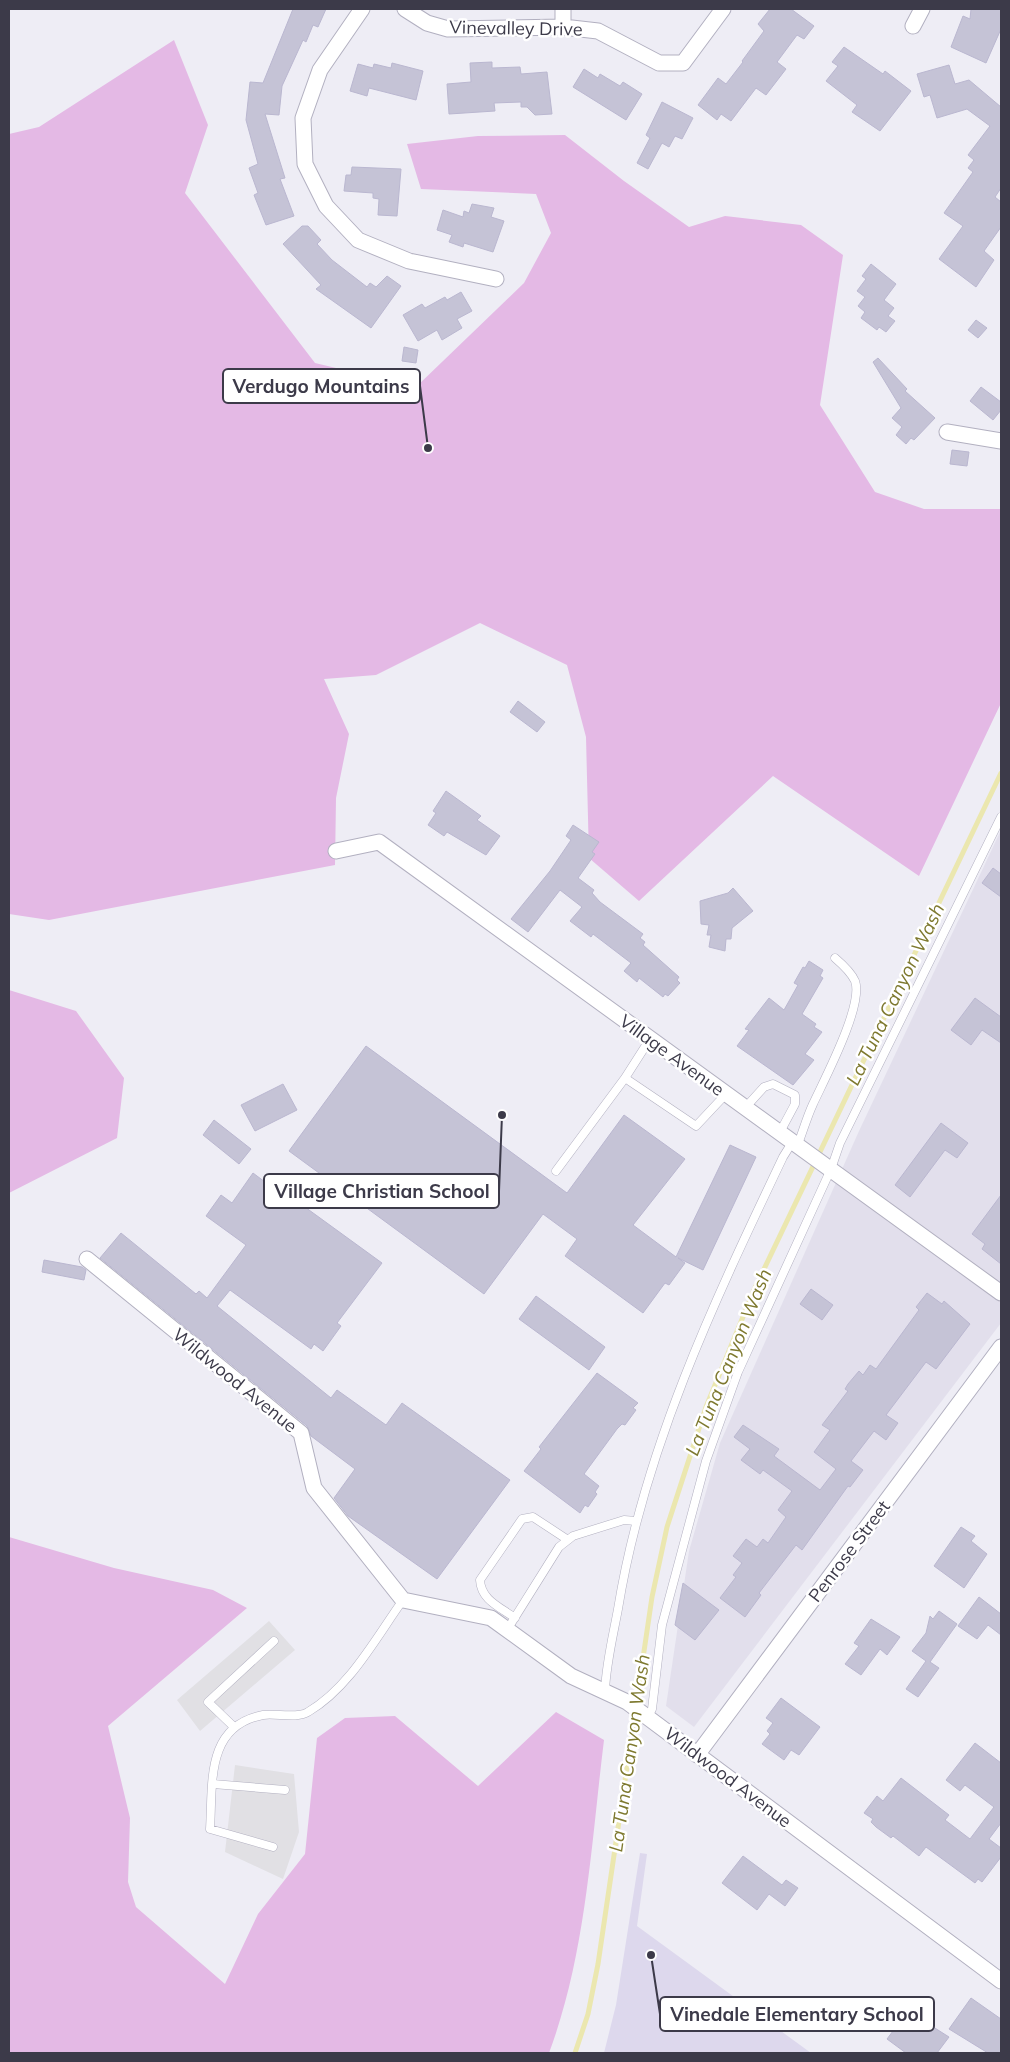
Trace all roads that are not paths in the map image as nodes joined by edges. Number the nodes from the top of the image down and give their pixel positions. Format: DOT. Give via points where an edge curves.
graph roads {
  1 [pos="362,9"];
  2 [pos="405,9"];
  3 [pos="563,9"];
  4 [pos="722,9"];
  5 [pos="922,9"];
  6 [pos="913,26"];
  7 [pos="563,27"];
  8 [pos="496,279"];
  9 [pos="946,432"];
  10 [pos="1001,441"];
  11 [pos="1001,817"];
  12 [pos="336,851"];
  13 [pos="835,958"];
  14 [pos="650,1039"];
  15 [pos="625,1078"];
  16 [pos="726,1094"];
  17 [pos="745,1108"];
  18 [pos="790,1139"];
  19 [pos="828,1167"];
  20 [pos="556,1171"];
  21 [pos="87,1259"];
  22 [pos="1001,1293"];
  23 [pos="1001,1347"];
  24 [pos="636,1521"];
  25 [pos="568,1540"];
  26 [pos="403,1600"];
  27 [pos="511,1624"];
  28 [pos="274,1641"];
  29 [pos="605,1691"];
  30 [pos="646,1715"];
  31 [pos="233,1726"];
  32 [pos="697,1755"];
  33 [pos="212,1784"];
  34 [pos="285,1790"];
  35 [pos="273,1847"];
  36 [pos="1001,1981"];
  1 -- 8 [label="street" via="320,70 303,118 305,164 326,206 358,240 409,261"];
  2 -- 7 [label="street, Vinevalley Drive" via="427,23 448,29"];
  3 -- 7 [label="street"];
  4 -- 7 [label="street, Vinevalley Drive" via="683,63 659,63 598,31"];
  5 -- 6 [label="street"];
  9 -- 10 [label="street"];
  11 -- 19 [label="lane"];
  12 -- 14 [label="street, Village Avenue" via="379,842"];
  13 -- 18 [label="lane" via="856,982 854,1004 846,1032 812,1107"];
  14 -- 15 [label="lane"];
  14 -- 16 [label="street, Village Avenue"];
  15 -- 16 [label="lane" via="696,1126"];
  15 -- 20 [label="lane"];
  16 -- 17 [label="street, Village Avenue"];
  17 -- 18 [label="street, Village Avenue"];
  17 -- 18 [label="lane" via="764,1087 773,1084 795,1095"];
  18 -- 19 [label="street, Village Avenue"];
  18 -- 24 [label="lane" via="721,1287 670,1411"];
  19 -- 22 [label="street, Village Avenue"];
  19 -- 30 [label="lane" via="738,1372 706,1462 662,1625"];
  21 -- 26 [label="street, Wildwood Avenue" via="301,1433 314,1488"];
  23 -- 32 [label="street, Penrose Street"];
  24 -- 25 [label="lane" via="624,1520"];
  24 -- 29 [label="lane" via="623,1578"];
  25 -- 27 [label="lane" via="559,1547"];
  25 -- 27 [label="lane" via="533,1517 522,1519 485,1572 480,1580 480,1590"];
  26 -- 27 [label="street, Wildwood Avenue"];
  26 -- 31 [label="lane" via="337,1691 306,1714 263,1715"];
  27 -- 29 [label="street, Wildwood Avenue" via="571,1676"];
  28 -- 31 [label="lane" via="208,1702"];
  29 -- 30 [label="street, Wildwood Avenue"];
  30 -- 32 [label="street, Wildwood Avenue"];
  31 -- 33 [label="lane" via="214,1759"];
  32 -- 36 [label="street, Wildwood Avenue"];
  33 -- 34 [label="lane"];
  33 -- 35 [label="lane" via="210,1829"];
}
